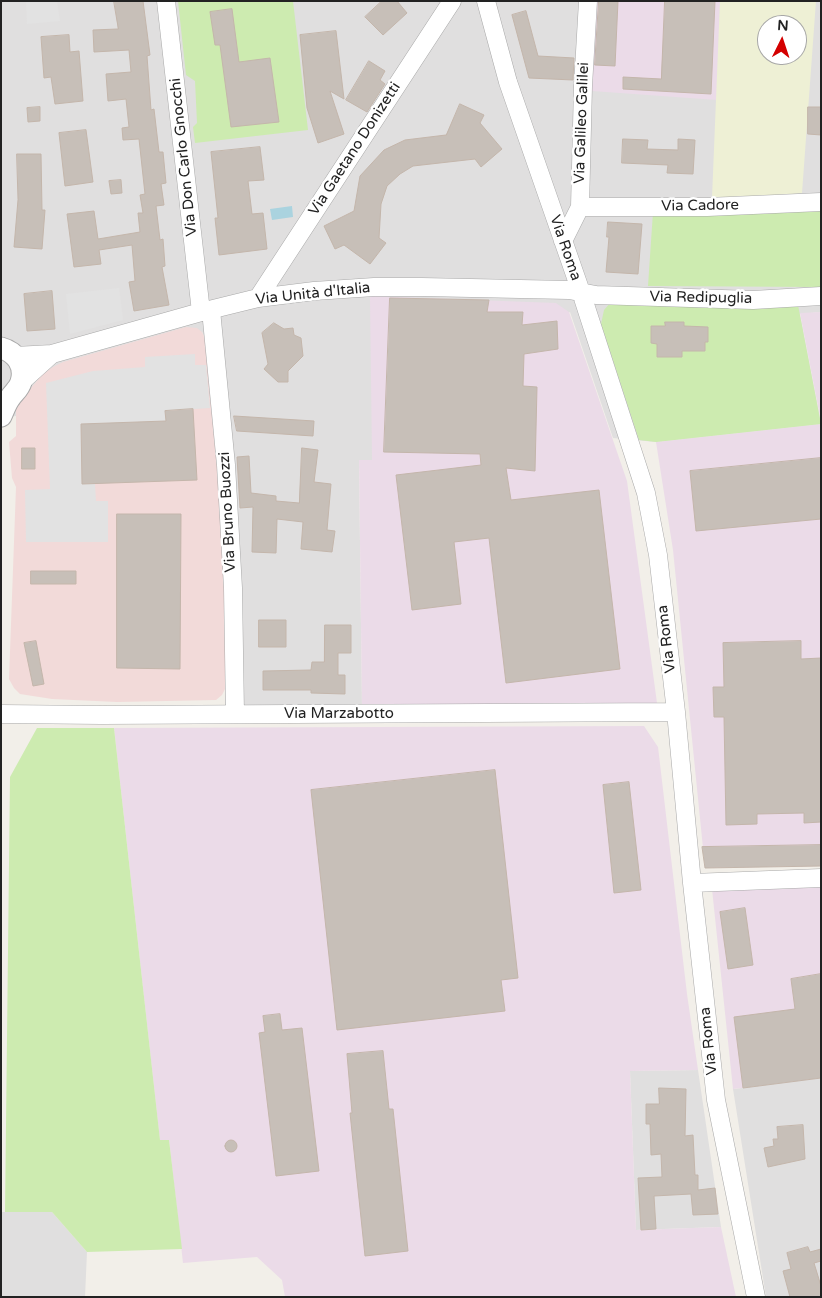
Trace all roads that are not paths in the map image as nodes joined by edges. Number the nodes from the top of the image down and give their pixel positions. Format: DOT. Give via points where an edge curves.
graph roads {
  1 [pos="166,1"];
  2 [pos="452,1"];
  3 [pos="486,1"];
  4 [pos="588,1"];
  5 [pos="821,202"];
  6 [pos="580,207"];
  7 [pos="563,241"];
  8 [pos="581,292"];
  9 [pos="821,296"];
  10 [pos="258,298"];
  11 [pos="206,311"];
  12 [pos="6,347"];
  13 [pos="52,354"];
  14 [pos="11,393"];
  15 [pos="1,416"];
  16 [pos="676,712"];
  17 [pos="1,714"];
  18 [pos="235,714"];
  19 [pos="821,878"];
  20 [pos="692,883"];
  21 [pos="756,1297"];
  1 -- 11 [label="street, Via Don Carlo Gnocchi"];
  2 -- 10 [label="street, Via Gaetano Donizetti"];
  3 -- 7 [label="street, Via Roma" via="508,82"];
  4 -- 6 [label="street, Via Galileo Galilei" via="582,86"];
  5 -- 6 [label="street, Via Cadore" via="707,207"];
  6 -- 7 [label="street, Via Galileo Galilei"];
  7 -- 8 [label="street, Via Roma"];
  8 -- 9 [label="street, Via Redipuglia" via="596,296 753,300"];
  8 -- 10 [label="street, Via Unità d'Italia" via="389,287"];
  8 -- 16 [label="street, Via Roma" via="646,492 658,555"];
  10 -- 11 [label="street, Via Unità d'Italia"];
  11 -- 13 [label="street, Via Unità d'Italia"];
  11 -- 18 [label="street, Via Bruno Buozzi" via="221,395 233,588"];
  12 -- 13 [label="street, Via Unità d'Italia"];
  12 -- 14 [label="street" via="21,364 22,373"];
  13 -- 14 [label="street, Via Unità d'Italia"];
  14 -- 15 [label="street"];
  16 -- 18 [label="street, Via Marzabotto"];
  16 -- 20 [label="street, Via Roma"];
  17 -- 18 [label="street, Via Marzabotto"];
  19 -- 20 [label="street"];
  20 -- 21 [label="street, Via Roma" via="716,1100"];
}
